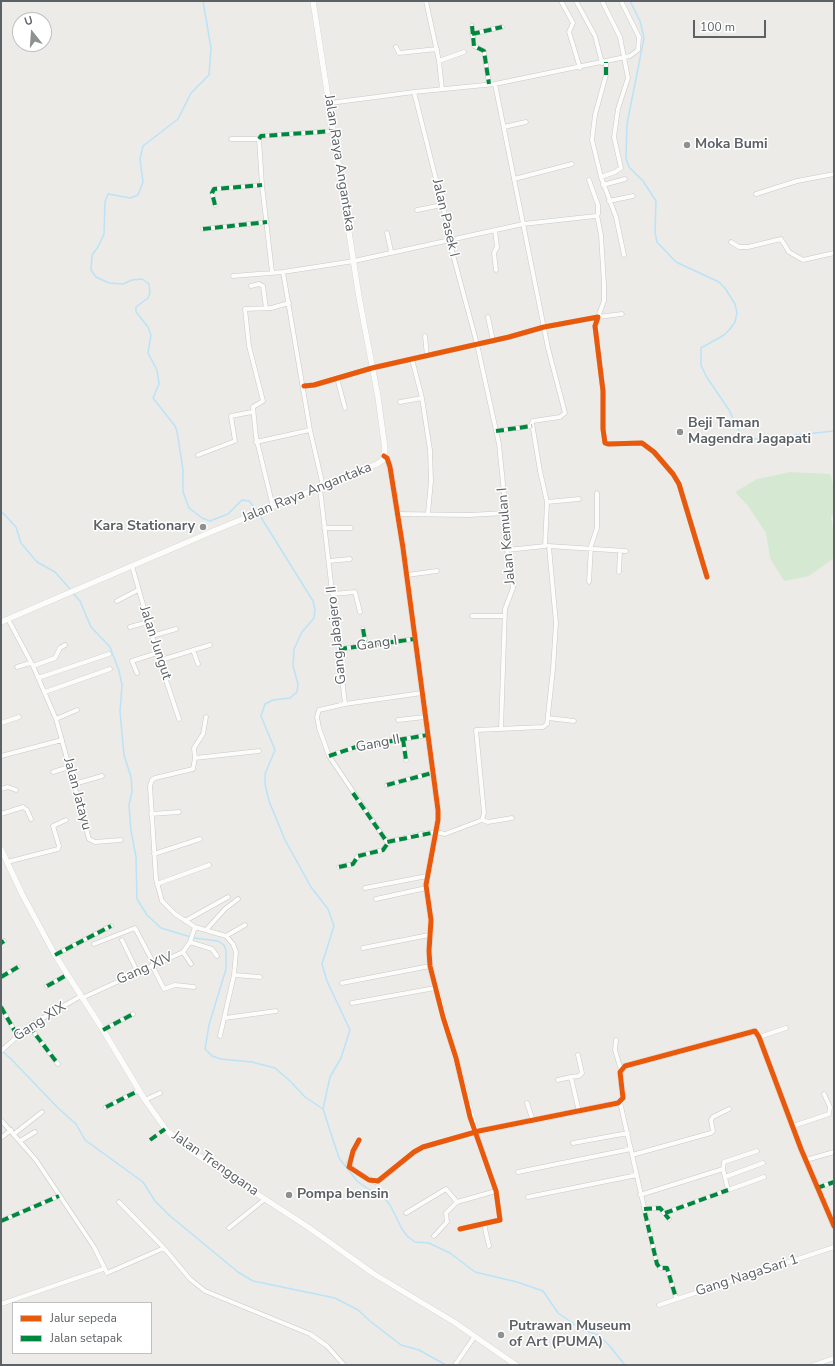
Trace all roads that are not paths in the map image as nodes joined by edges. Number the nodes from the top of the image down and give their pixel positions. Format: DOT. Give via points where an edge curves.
graph roads {
  1 [pos="315,1"];
  2 [pos="426,1"];
  3 [pos="561,1"];
  4 [pos="576,1"];
  5 [pos="602,1"];
  6 [pos="621,1"];
  7 [pos="472,26"];
  8 [pos="502,27"];
  9 [pos="472,34"];
  10 [pos="396,47"];
  11 [pos="437,49"];
  12 [pos="464,52"];
  13 [pos="624,58"];
  14 [pos="440,61"];
  15 [pos="604,63"];
  16 [pos="580,68"];
  17 [pos="489,84"];
  18 [pos="495,84"];
  19 [pos="442,89"];
  20 [pos="414,92"];
  21 [pos="330,103"];
  22 [pos="526,122"];
  23 [pos="504,127"];
  24 [pos="334,131"];
  25 [pos="231,139"];
  26 [pos="259,139"];
  27 [pos="572,164"];
  28 [pos="834,174"];
  29 [pos="601,177"];
  30 [pos="514,179"];
  31 [pos="625,179"];
  32 [pos="589,180"];
  33 [pos="262,185"];
  34 [pos="603,185"];
  35 [pos="756,194"];
  36 [pos="633,196"];
  37 [pos="609,201"];
  38 [pos="215,205"];
  39 [pos="442,205"];
  40 [pos="417,210"];
  41 [pos="597,215"];
  42 [pos="267,222"];
  43 [pos="523,224"];
  44 [pos="203,229"];
  45 [pos="495,230"];
  46 [pos="388,232"];
  47 [pos="448,240"];
  48 [pos="731,242"];
  49 [pos="391,251"];
  50 [pos="834,253"];
  51 [pos="624,255"];
  52 [pos="354,261"];
  53 [pos="496,270"];
  54 [pos="272,272"];
  55 [pos="283,272"];
  56 [pos="233,276"];
  57 [pos="250,286"];
  58 [pos="289,303"];
  59 [pos="266,308"];
  60 [pos="622,314"];
  61 [pos="488,317"];
  62 [pos="598,317"];
  63 [pos="544,327"];
  64 [pos="425,336"];
  65 [pos="493,341"];
  66 [pos="477,344"];
  67 [pos="427,356"];
  68 [pos="412,359"];
  69 [pos="372,368"];
  70 [pos="337,378"];
  71 [pos="304,386"];
  72 [pos="422,398"];
  73 [pos="400,402"];
  74 [pos="345,408"];
  75 [pos="252,412"];
  76 [pos="532,426"];
  77 [pos="310,430"];
  78 [pos="496,431"];
  79 [pos="256,442"];
  80 [pos="198,455"];
  81 [pos="384,456"];
  82 [pos="321,487"];
  83 [pos="597,493"];
  84 [pos="579,499"];
  85 [pos="547,502"];
  86 [pos="272,503"];
  87 [pos="400,513"];
  88 [pos="428,513"];
  89 [pos="506,513"];
  90 [pos="324,528"];
  91 [pos="351,528"];
  92 [pos="547,546"];
  93 [pos="507,550"];
  94 [pos="591,550"];
  95 [pos="620,551"];
  96 [pos="626,551"];
  97 [pos="350,559"];
  98 [pos="329,561"];
  99 [pos="132,566"];
  100 [pos="437,571"];
  101 [pos="620,572"];
  102 [pos="407,575"];
  103 [pos="707,577"];
  104 [pos="589,582"];
  105 [pos="138,590"];
  106 [pos="333,594"];
  107 [pos="117,601"];
  108 [pos="360,612"];
  109 [pos="472,616"];
  110 [pos="505,616"];
  111 [pos="8,619"];
  112 [pos="1,622"];
  113 [pos="148,622"];
  114 [pos="130,627"];
  115 [pos="176,629"];
  116 [pos="363,629"];
  117 [pos="152,636"];
  118 [pos="415,639"];
  119 [pos="64,645"];
  120 [pos="210,645"];
  121 [pos="366,646"];
  122 [pos="339,649"];
  123 [pos="193,650"];
  124 [pos="157,653"];
  125 [pos="109,654"];
  126 [pos="160,660"];
  127 [pos="32,664"];
  128 [pos="198,664"];
  129 [pos="17,668"];
  130 [pos="110,669"];
  131 [pos="137,673"];
  132 [pos="38,678"];
  133 [pos="44,692"];
  134 [pos="422,693"];
  135 [pos="345,704"];
  136 [pos="77,710"];
  137 [pos="206,717"];
  138 [pos="425,717"];
  139 [pos="19,718"];
  140 [pos="548,718"];
  141 [pos="56,719"];
  142 [pos="179,719"];
  143 [pos="398,720"];
  144 [pos="574,720"];
  145 [pos="1,723"];
  146 [pos="501,729"];
  147 [pos="428,735"];
  148 [pos="403,739"];
  149 [pos="62,740"];
  150 [pos="259,751"];
  151 [pos="1,756"];
  152 [pos="329,756"];
  153 [pos="195,758"];
  154 [pos="406,760"];
  155 [pos="69,767"];
  156 [pos="54,772"];
  157 [pos="432,773"];
  158 [pos="102,776"];
  159 [pos="74,784"];
  160 [pos="387,784"];
  161 [pos="1,789"];
  162 [pos="16,790"];
  163 [pos="179,812"];
  164 [pos="1,814"];
  165 [pos="151,814"];
  166 [pos="512,818"];
  167 [pos="31,819"];
  168 [pos="66,820"];
  169 [pos="482,820"];
  170 [pos="436,832"];
  171 [pos="200,839"];
  172 [pos="121,840"];
  173 [pos="388,843"];
  174 [pos="1,849"];
  175 [pos="154,854"];
  176 [pos="7,862"];
  177 [pos="209,865"];
  178 [pos="339,867"];
  179 [pos="427,876"];
  180 [pos="157,884"];
  181 [pos="365,888"];
  182 [pos="426,888"];
  183 [pos="228,897"];
  184 [pos="238,899"];
  185 [pos="376,899"];
  186 [pos="185,921"];
  187 [pos="245,925"];
  188 [pos="111,926"];
  189 [pos="195,927"];
  190 [pos="206,930"];
  191 [pos="429,935"];
  192 [pos="226,936"];
  193 [pos="122,940"];
  194 [pos="190,941"];
  195 [pos="94,944"];
  196 [pos="362,948"];
  197 [pos="183,952"];
  198 [pos="55,955"];
  199 [pos="217,956"];
  200 [pos="153,964"];
  201 [pos="191,964"];
  202 [pos="430,966"];
  203 [pos="18,967"];
  204 [pos="137,971"];
  205 [pos="67,975"];
  206 [pos="234,975"];
  207 [pos="1,977"];
  208 [pos="260,977"];
  209 [pos="342,983"];
  210 [pos="47,986"];
  211 [pos="194,987"];
  212 [pos="436,988"];
  213 [pos="82,997"];
  214 [pos="352,1003"];
  215 [pos="1,1007"];
  216 [pos="276,1011"];
  217 [pos="133,1014"];
  218 [pos="225,1018"];
  219 [pos="30,1026"];
  220 [pos="786,1028"];
  221 [pos="103,1030"];
  222 [pos="17,1035"];
  223 [pos="220,1036"];
  224 [pos="759,1036"];
  225 [pos="616,1040"];
  226 [pos="1,1051"];
  227 [pos="578,1055"];
  228 [pos="58,1064"];
  229 [pos="621,1070"];
  230 [pos="571,1077"];
  231 [pos="558,1080"];
  232 [pos="138,1090"];
  233 [pos="160,1093"];
  234 [pos="824,1094"];
  235 [pos="145,1100"];
  236 [pos="620,1102"];
  237 [pos="527,1103"];
  238 [pos="106,1107"];
  239 [pos="729,1109"];
  240 [pos="42,1112"];
  241 [pos="578,1112"];
  242 [pos="1,1120"];
  243 [pos="533,1121"];
  244 [pos="792,1126"];
  245 [pos="13,1132"];
  246 [pos="35,1132"];
  247 [pos="476,1132"];
  248 [pos="628,1133"];
  249 [pos="1,1138"];
  250 [pos="359,1140"];
  251 [pos="20,1141"];
  252 [pos="572,1143"];
  253 [pos="631,1149"];
  254 [pos="757,1151"];
  255 [pos="834,1152"];
  256 [pos="632,1155"];
  257 [pos="806,1160"];
  258 [pos="763,1163"];
  259 [pos="723,1169"];
  260 [pos="518,1172"];
  261 [pos="637,1175"];
  262 [pos="725,1177"];
  263 [pos="764,1177"];
  264 [pos="834,1182"];
  265 [pos="817,1188"];
  266 [pos="728,1190"];
  267 [pos="496,1191"];
  268 [pos="640,1195"];
  269 [pos="59,1196"];
  270 [pos="528,1197"];
  271 [pos="265,1199"];
  272 [pos="119,1202"];
  273 [pos="457,1202"];
  274 [pos="644,1211"];
  275 [pos="406,1213"];
  276 [pos="665,1213"];
  277 [pos="669,1219"];
  278 [pos="1,1221"];
  279 [pos="484,1224"];
  280 [pos="834,1226"];
  281 [pos="229,1228"];
  282 [pos="460,1229"];
  283 [pos="434,1236"];
  284 [pos="489,1246"];
  285 [pos="834,1247"];
  286 [pos="164,1248"];
  287 [pos="103,1269"];
  288 [pos="676,1298"];
  289 [pos="1,1304"];
  290 [pos="659,1305"];
  291 [pos="475,1336"];
  292 [pos="834,1358"];
  293 [pos="344,1365"];
  294 [pos="455,1365"];
  295 [pos="516,1365"];
  296 [pos="814,1365"];
  1 -- 21 [label="main road, Jalan Raya Angantaka"];
  2 -- 11 [label="street"];
  3 -- 16 [label="street" via="573,23 569,32"];
  4 -- 15 [label="street" via="595,36"];
  5 -- 13 [label="street" via="620,37"];
  6 -- 13 [label="street" via="640,41 636,52"];
  7 -- 9 [label="street"];
  8 -- 9 [label="street"];
  9 -- 17 [label="street" via="475,47 483,50"];
  10 -- 11 [label="street" via="398,53"];
  11 -- 14 [label="street"];
  12 -- 14 [label="street"];
  13 -- 15 [label="street"];
  13 -- 29 [label="street" via="627,80 618,109 614,138 621,168"];
  14 -- 19 [label="street"];
  15 -- 16 [label="street"];
  15 -- 29 [label="street" via="606,75 595,114 592,140"];
  16 -- 18 [label="street" via="532,75"];
  17 -- 18 [label="street"];
  17 -- 19 [label="street"];
  18 -- 23 [label="street"];
  19 -- 20 [label="street"];
  20 -- 21 [label="street"];
  20 -- 39 [label="street, Jalan Pasek I"];
  21 -- 24 [label="main road, Jalan Raya Angantaka"];
  22 -- 23 [label="street"];
  23 -- 30 [label="street"];
  24 -- 26 [label="street" via="261,136"];
  24 -- 52 [label="main road, Jalan Raya Angantaka"];
  25 -- 26 [label="street"];
  26 -- 33 [label="street"];
  27 -- 30 [label="street"];
  28 -- 35 [label="street" via="797,181"];
  29 -- 34 [label="street"];
  30 -- 43 [label="street"];
  31 -- 34 [label="street"];
  32 -- 41 [label="street" via="598,205"];
  33 -- 38 [label="street" via="214,189 212,193"];
  33 -- 42 [label="street"];
  34 -- 37 [label="street"];
  36 -- 37 [label="street"];
  37 -- 51 [label="street" via="616,217"];
  39 -- 40 [label="street"];
  39 -- 47 [label="street, Jalan Pasek I"];
  41 -- 43 [label="street"];
  41 -- 62 [label="street" via="604,284 604,301"];
  42 -- 44 [label="street"];
  42 -- 54 [label="street"];
  43 -- 45 [label="street"];
  43 -- 63 [label="street"];
  45 -- 47 [label="street"];
  45 -- 53 [label="street"];
  46 -- 49 [label="street"];
  47 -- 49 [label="street"];
  47 -- 66 [label="street, Jalan Pasek I"];
  48 -- 50 [label="street" via="738,247 748,247 781,239 789,252 803,260"];
  49 -- 52 [label="street"];
  52 -- 55 [label="street"];
  52 -- 69 [label="main road, Jalan Raya Angantaka"];
  54 -- 55 [label="street"];
  54 -- 56 [label="street"];
  55 -- 58 [label="street, Gang Jabajero II"];
  57 -- 59 [label="street" via="263,286"];
  58 -- 59 [label="street"];
  58 -- 71 [label="street, Gang Jabajero II"];
  59 -- 75 [label="street" via="245,309 252,364 263,402 254,405"];
  60 -- 62 [label="street"];
  61 -- 65 [label="street"];
  62 -- 63 [label="street"];
  62 -- 103 [label="street" via="595,326 603,390 605,443 642,443 654,452 673,474 679,484"];
  63 -- 65 [label="street"];
  63 -- 76 [label="street" via="565,413 560,417 533,421"];
  64 -- 67 [label="street"];
  65 -- 66 [label="street"];
  66 -- 67 [label="street"];
  66 -- 78 [label="street, Jalan Kemulan I"];
  67 -- 68 [label="street"];
  68 -- 69 [label="street"];
  68 -- 72 [label="street"];
  69 -- 70 [label="street"];
  69 -- 81 [label="main road, Jalan Raya Angantaka" via="378,397"];
  70 -- 71 [label="street"];
  70 -- 74 [label="street"];
  71 -- 77 [label="street, Gang Jabajero II"];
  72 -- 73 [label="street"];
  72 -- 88 [label="street" via="430,461"];
  75 -- 79 [label="street"];
  75 -- 80 [label="street" via="232,416 235,441"];
  76 -- 78 [label="street"];
  76 -- 85 [label="street"];
  77 -- 79 [label="street"];
  77 -- 82 [label="street, Gang Jabajero II"];
  78 -- 89 [label="street, Jalan Kemulan I"];
  79 -- 86 [label="street"];
  81 -- 82 [label="main road, Jalan Raya Angantaka" via="378,464"];
  81 -- 87 [label="main road" via="390,467"];
  82 -- 86 [label="main road, Jalan Raya Angantaka"];
  82 -- 90 [label="street, Gang Jabajero II"];
  83 -- 94 [label="street" via="597,528"];
  84 -- 85 [label="street"];
  85 -- 92 [label="street"];
  86 -- 99 [label="main road, Jalan Raya Angantaka" via="265,510"];
  87 -- 88 [label="street"];
  87 -- 102 [label="main road"];
  88 -- 89 [label="street"];
  89 -- 93 [label="street, Jalan Kemulan I"];
  90 -- 91 [label="street"];
  90 -- 98 [label="street, Gang Jabajero II"];
  92 -- 93 [label="street"];
  92 -- 94 [label="street"];
  92 -- 140 [label="street" via="556,623"];
  93 -- 110 [label="street, Jalan Kemulan I" via="513,588"];
  94 -- 95 [label="street"];
  94 -- 104 [label="street"];
  95 -- 96 [label="street"];
  95 -- 101 [label="street"];
  97 -- 98 [label="street"];
  98 -- 106 [label="street, Gang Jabajero II"];
  99 -- 105 [label="street, Jalan Jungut"];
  99 -- 111 [label="main road, Jalan Raya Angantaka"];
  100 -- 102 [label="street"];
  102 -- 118 [label="main road"];
  105 -- 107 [label="street"];
  105 -- 113 [label="street, Jalan Jungut"];
  106 -- 108 [label="street" via="355,592"];
  106 -- 122 [label="street, Gang Jabajero II" via="334,622"];
  109 -- 110 [label="street"];
  110 -- 146 [label="street, Jalan Kemulan I"];
  111 -- 112 [label="main road, Jalan Raya Angantaka"];
  111 -- 127 [label="street, Jalan Jatayu"];
  113 -- 114 [label="street"];
  113 -- 117 [label="street, Jalan Jungut"];
  115 -- 117 [label="street"];
  116 -- 121 [label="street"];
  117 -- 124 [label="street, Jalan Jungut"];
  118 -- 121 [label="street, Gang I"];
  118 -- 134 [label="main road"];
  119 -- 127 [label="street" via="55,658"];
  120 -- 123 [label="street"];
  121 -- 122 [label="street, Gang I"];
  122 -- 135 [label="street, Gang Jabajero II"];
  123 -- 126 [label="street"];
  123 -- 128 [label="street"];
  124 -- 126 [label="street, Jalan Jungut"];
  124 -- 131 [label="street" via="132,661"];
  125 -- 132 [label="street"];
  126 -- 142 [label="street, Jalan Jungut"];
  127 -- 129 [label="street"];
  127 -- 132 [label="street, Jalan Jatayu"];
  130 -- 133 [label="street"];
  132 -- 133 [label="street, Jalan Jatayu"];
  133 -- 141 [label="street, Jalan Jatayu"];
  134 -- 135 [label="street, Gang Jabajero II"];
  134 -- 138 [label="main road"];
  135 -- 152 [label="street" via="318,712 319,728"];
  136 -- 141 [label="street"];
  137 -- 153 [label="street" via="203,734 194,748"];
  138 -- 143 [label="street"];
  138 -- 147 [label="main road"];
  139 -- 145 [label="street"];
  140 -- 144 [label="street"];
  140 -- 146 [label="street" via="545,726"];
  141 -- 149 [label="street, Jalan Jatayu"];
  146 -- 169 [label="street" via="475,732 484,813"];
  147 -- 148 [label="street, Gang II"];
  147 -- 157 [label="main road"];
  148 -- 152 [label="street, Gang II" via="356,747"];
  148 -- 154 [label="street"];
  149 -- 151 [label="street, Jalan Jatayu"];
  149 -- 155 [label="street, Jalan Jatayu"];
  150 -- 153 [label="street"];
  152 -- 173 [label="street"];
  153 -- 165 [label="street" via="193,769 152,780"];
  155 -- 156 [label="street"];
  155 -- 159 [label="street, Jalan Jatayu"];
  157 -- 160 [label="street"];
  157 -- 170 [label="main road" via="438,810"];
  158 -- 159 [label="street"];
  159 -- 172 [label="street, Jalan Jatayu" via="90,840"];
  161 -- 162 [label="street" via="8,787"];
  163 -- 165 [label="street"];
  164 -- 167 [label="street" via="23,807"];
  165 -- 175 [label="street"];
  166 -- 169 [label="street" via="488,822"];
  168 -- 176 [label="street" via="53,826 58,849"];
  169 -- 170 [label="street" via="445,834"];
  170 -- 173 [label="street"];
  170 -- 179 [label="main road"];
  171 -- 175 [label="street"];
  173 -- 178 [label="street" via="381,850 358,856 353,864"];
  174 -- 176 [label="main road, Jalan Trenggana"];
  175 -- 180 [label="street"];
  176 -- 198 [label="main road, Jalan Trenggana"];
  177 -- 180 [label="street"];
  179 -- 181 [label="street"];
  179 -- 182 [label="main road"];
  180 -- 186 [label="street" via="165,905"];
  182 -- 185 [label="street"];
  182 -- 191 [label="main road" via="431,920"];
  183 -- 186 [label="street"];
  184 -- 190 [label="street"];
  186 -- 189 [label="street"];
  187 -- 192 [label="street"];
  188 -- 198 [label="street"];
  189 -- 190 [label="street"];
  189 -- 194 [label="street, Gang XIV"];
  190 -- 192 [label="street"];
  191 -- 196 [label="street"];
  191 -- 202 [label="main road"];
  192 -- 206 [label="street" via="236,952"];
  193 -- 204 [label="street"];
  194 -- 197 [label="street, Gang XIV"];
  194 -- 199 [label="street" via="212,949"];
  195 -- 200 [label="street" via="135,928"];
  197 -- 200 [label="street, Gang XIV"];
  197 -- 201 [label="street"];
  198 -- 205 [label="main road, Jalan Trenggana"];
  200 -- 204 [label="street, Gang XIV"];
  200 -- 211 [label="street" via="164,989 175,985"];
  202 -- 209 [label="street"];
  202 -- 212 [label="main road"];
  203 -- 207 [label="street"];
  204 -- 213 [label="street, Gang XIV"];
  205 -- 210 [label="street"];
  205 -- 213 [label="main road, Jalan Trenggana"];
  206 -- 208 [label="street"];
  206 -- 218 [label="street"];
  212 -- 214 [label="street"];
  212 -- 247 [label="main road"];
  213 -- 219 [label="street, Gang XIX"];
  213 -- 221 [label="main road, Jalan Trenggana"];
  215 -- 222 [label="street"];
  216 -- 218 [label="street"];
  217 -- 221 [label="street"];
  218 -- 223 [label="street"];
  219 -- 222 [label="street, Gang XIX"];
  219 -- 228 [label="street"];
  220 -- 224 [label="street"];
  221 -- 232 [label="main road, Jalan Trenggana"];
  222 -- 226 [label="street, Gang XIX"];
  224 -- 229 [label="main road" via="756,1031 749,1031 629,1064"];
  224 -- 244 [label="main road"];
  225 -- 229 [label="street" via="615,1050"];
  227 -- 230 [label="street" via="582,1072 579,1076"];
  229 -- 236 [label="main road" via="623,1098"];
  230 -- 231 [label="street"];
  230 -- 241 [label="street"];
  232 -- 235 [label="main road, Jalan Trenggana"];
  232 -- 238 [label="street"];
  233 -- 235 [label="street"];
  234 -- 244 [label="street" via="830,1107 829,1114"];
  235 -- 271 [label="main road, Jalan Trenggana" via="164,1128 183,1145"];
  236 -- 241 [label="main road"];
  236 -- 248 [label="street"];
  237 -- 243 [label="street"];
  239 -- 256 [label="street" via="713,1117 712,1133"];
  240 -- 245 [label="street"];
  241 -- 243 [label="main road"];
  242 -- 245 [label="street"];
  243 -- 247 [label="main road"];
  244 -- 257 [label="main road"];
  245 -- 249 [label="street"];
  245 -- 251 [label="street"];
  246 -- 251 [label="street"];
  247 -- 250 [label="street" via="423,1147 383,1178 373,1181 348,1165"];
  247 -- 267 [label="street"];
  248 -- 252 [label="street"];
  248 -- 253 [label="street"];
  251 -- 269 [label="street" via="36,1160"];
  253 -- 256 [label="street"];
  253 -- 260 [label="street"];
  254 -- 259 [label="street" via="724,1162"];
  255 -- 257 [label="street"];
  256 -- 261 [label="street"];
  257 -- 265 [label="main road"];
  258 -- 262 [label="street"];
  259 -- 262 [label="street"];
  259 -- 268 [label="street"];
  261 -- 268 [label="street"];
  261 -- 270 [label="street"];
  262 -- 266 [label="street"];
  263 -- 266 [label="street"];
  264 -- 265 [label="street"];
  265 -- 280 [label="main road"];
  266 -- 276 [label="street"];
  267 -- 273 [label="street"];
  267 -- 279 [label="street" via="500,1220"];
  268 -- 274 [label="street"];
  269 -- 278 [label="street"];
  269 -- 287 [label="street" via="94,1247"];
  271 -- 281 [label="street"];
  271 -- 291 [label="main road, Jalan Trenggana" via="374,1274"];
  272 -- 286 [label="street"];
  273 -- 275 [label="street" via="446,1189"];
  273 -- 283 [label="street" via="446,1213 447,1222"];
  274 -- 276 [label="street" via="660,1208"];
  274 -- 288 [label="street" via="657,1264 660,1268 667,1268"];
  276 -- 277 [label="street"];
  279 -- 282 [label="street"];
  279 -- 284 [label="street"];
  285 -- 288 [label="street, Gang NagaSari 1"];
  286 -- 287 [label="street" via="108,1274"];
  286 -- 293 [label="street" via="190,1279 205,1291 310,1334 327,1346"];
  287 -- 289 [label="street"];
  288 -- 290 [label="street, Gang NagaSari 1"];
  291 -- 294 [label="street"];
  291 -- 295 [label="main road, Jalan Trenggana"];
  292 -- 296 [label="street"];
}
